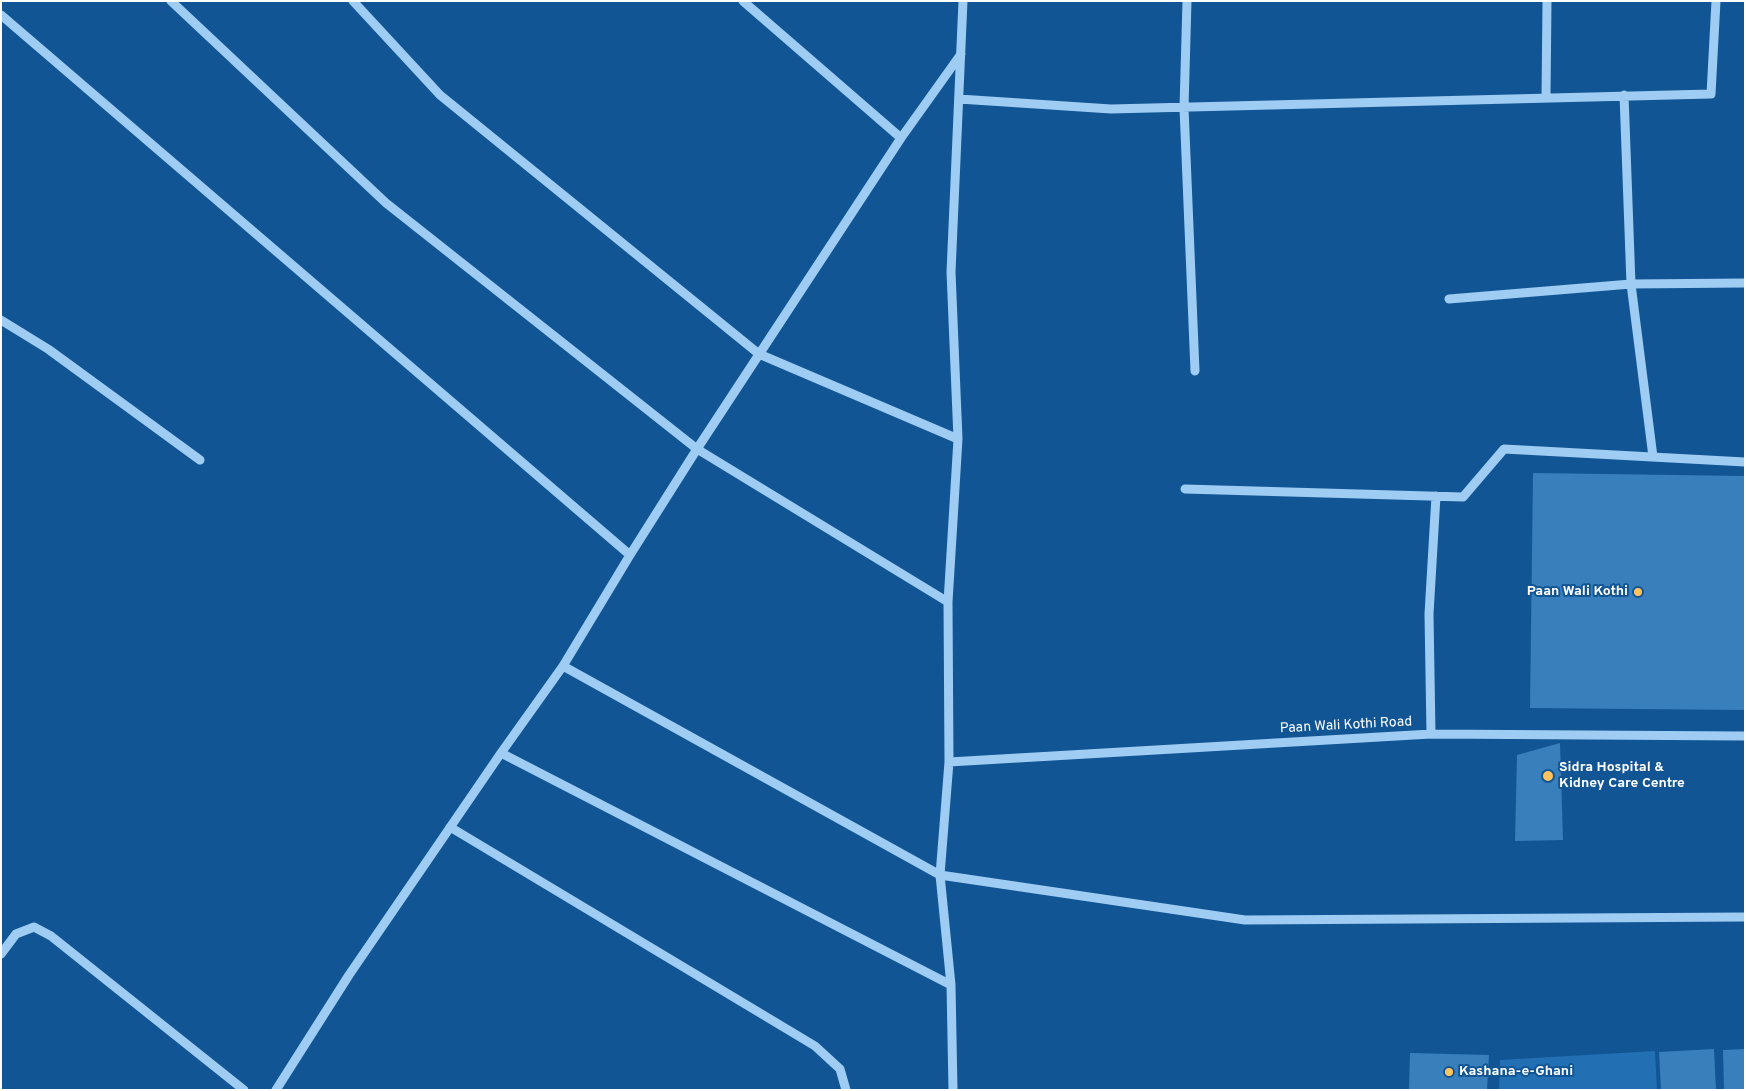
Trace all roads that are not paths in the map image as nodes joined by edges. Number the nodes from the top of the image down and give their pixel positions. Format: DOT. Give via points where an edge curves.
graph roads {
  1 [pos="171,1"];
  2 [pos="353,1"];
  3 [pos="743,1"];
  4 [pos="964,1"];
  5 [pos="1187,1"];
  6 [pos="1547,1"];
  7 [pos="1716,1"];
  8 [pos="1,15"];
  9 [pos="961,54"];
  10 [pos="1624,95"];
  11 [pos="1546,97"];
  12 [pos="959,99"];
  13 [pos="1184,108"];
  14 [pos="901,138"];
  15 [pos="1745,283"];
  16 [pos="1631,284"];
  17 [pos="1449,299"];
  18 [pos="1,320"];
  19 [pos="759,354"];
  20 [pos="1195,371"];
  21 [pos="958,439"];
  22 [pos="697,449"];
  23 [pos="1653,457"];
  24 [pos="200,460"];
  25 [pos="1745,462"];
  26 [pos="1185,490"];
  27 [pos="1436,496"];
  28 [pos="630,555"];
  29 [pos="948,602"];
  30 [pos="563,666"];
  31 [pos="1431,734"];
  32 [pos="1745,736"];
  33 [pos="502,753"];
  34 [pos="948,762"];
  35 [pos="450,827"];
  36 [pos="940,875"];
  37 [pos="1745,917"];
  38 [pos="1,954"];
  39 [pos="951,985"];
  40 [pos="244,1090"];
  41 [pos="276,1090"];
  42 [pos="846,1090"];
  43 [pos="953,1090"];
  1 -- 22 [label="street" via="386,203"];
  2 -- 19 [label="street" via="440,94"];
  3 -- 14 [label="street"];
  4 -- 9 [label="street"];
  5 -- 13 [label="street"];
  6 -- 11 [label="street"];
  7 -- 10 [label="street" via="1711,94"];
  8 -- 28 [label="street"];
  9 -- 12 [label="street"];
  9 -- 14 [label="street"];
  10 -- 11 [label="street"];
  10 -- 16 [label="street"];
  11 -- 13 [label="street"];
  12 -- 13 [label="street" via="1111,109"];
  12 -- 21 [label="street" via="951,272"];
  13 -- 20 [label="street"];
  14 -- 19 [label="street"];
  15 -- 16 [label="street"];
  16 -- 17 [label="street"];
  16 -- 23 [label="street"];
  18 -- 24 [label="street" via="48,349"];
  19 -- 21 [label="street"];
  19 -- 22 [label="street"];
  21 -- 29 [label="street"];
  22 -- 28 [label="street"];
  22 -- 29 [label="street"];
  23 -- 25 [label="street"];
  23 -- 27 [label="street" via="1504,449 1463,496"];
  26 -- 27 [label="street"];
  27 -- 31 [label="street" via="1429,614"];
  28 -- 30 [label="street"];
  29 -- 34 [label="street"];
  30 -- 33 [label="street"];
  30 -- 36 [label="street"];
  31 -- 32 [label="street, Paan Wali Kothi Road"];
  31 -- 34 [label="street, Paan Wali Kothi Road"];
  33 -- 35 [label="street"];
  33 -- 39 [label="street"];
  34 -- 36 [label="street"];
  35 -- 41 [label="street"];
  35 -- 42 [label="street" via="815,1046 840,1069"];
  36 -- 37 [label="street" via="1245,920"];
  36 -- 39 [label="street"];
  38 -- 40 [label="street" via="16,934 34,926 51,936"];
  39 -- 43 [label="street"];
}
